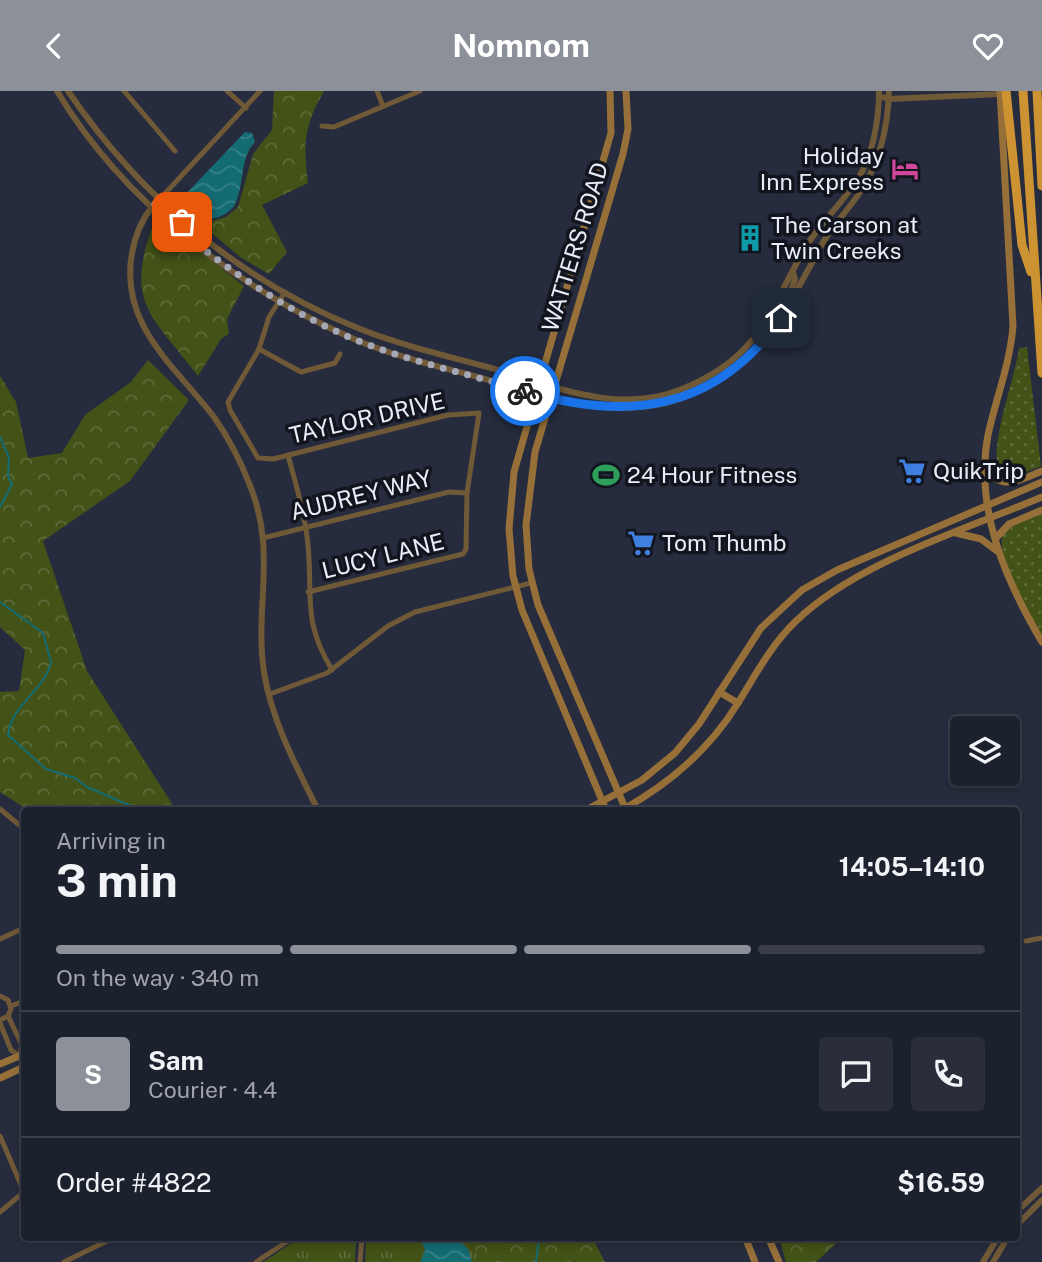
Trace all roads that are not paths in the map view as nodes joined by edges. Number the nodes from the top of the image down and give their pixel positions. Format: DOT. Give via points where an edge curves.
graph roads {
  1 [pos="57,91"];
  2 [pos="68,91"];
  3 [pos="124,91"];
  4 [pos="227,91"];
  5 [pos="260,91"];
  6 [pos="377,91"];
  7 [pos="420,91"];
  8 [pos="610,91"];
  9 [pos="626,91"];
  10 [pos="889,91"];
  11 [pos="1023,91"];
  12 [pos="1037,91"];
  13 [pos="880,92"];
  14 [pos="1002,92"];
  15 [pos="889,99"];
  16 [pos="383,106"];
  17 [pos="246,108"];
  18 [pos="322,126"];
  19 [pos="1040,132"];
  20 [pos="175,151"];
  21 [pos="1042,186"];
  22 [pos="159,200"];
  23 [pos="152,207"];
  24 [pos="793,273"];
  25 [pos="1034,283"];
  26 [pos="285,292"];
  27 [pos="278,300"];
  28 [pos="781,318"];
  29 [pos="259,349"];
  30 [pos="340,354"];
  31 [pos="1042,373"];
  32 [pos="537,383"];
  33 [pos="553,387"];
  34 [pos="534,394"];
  35 [pos="653,397"];
  36 [pos="551,398"];
  37 [pos="620,408"];
  38 [pos="288,455"];
  39 [pos="986,467"];
  40 [pos="1042,471"];
  41 [pos="1042,482"];
  42 [pos="467,493"];
  43 [pos="1042,497"];
  44 [pos="989,504"];
  45 [pos="1042,510"];
  46 [pos="992,518"];
  47 [pos="305,527"];
  48 [pos="956,533"];
  49 [pos="263,538"];
  50 [pos="996,539"];
  51 [pos="998,551"];
  52 [pos="837,570"];
  53 [pos="531,583"];
  54 [pos="844,584"];
  55 [pos="515,587"];
  56 [pos="308,592"];
  57 [pos="1042,642"];
  58 [pos="332,670"];
  59 [pos="719,692"];
  60 [pos="270,694"];
  61 [pos="738,703"];
  62 [pos="619,794"];
  63 [pos="604,806"];
  64 [pos="317,807"];
  65 [pos="624,807"];
  66 [pos="629,807"];
  67 [pos="0,809"];
  68 [pos="21,826"];
  69 [pos="21,929"];
  70 [pos="1042,938"];
  71 [pos="0,939"];
  72 [pos="1026,941"];
  73 [pos="0,996"];
  74 [pos="21,1002"];
  75 [pos="11,1006"];
  76 [pos="8,1016"];
  77 [pos="0,1021"];
  78 [pos="21,1043"];
  79 [pos="21,1055"];
  80 [pos="21,1055"];
  81 [pos="0,1064"];
  82 [pos="21,1068"];
  83 [pos="0,1078"];
  84 [pos="0,1136"];
  85 [pos="21,1185"];
  86 [pos="1042,1188"];
  87 [pos="21,1194"];
  88 [pos="1042,1200"];
  89 [pos="1020,1208"];
  90 [pos="0,1212"];
  91 [pos="1020,1222"];
  92 [pos="107,1241"];
  93 [pos="288,1241"];
  94 [pos="362,1241"];
  95 [pos="747,1241"];
  96 [pos="770,1241"];
  97 [pos="996,1241"];
  98 [pos="1006,1241"];
  99 [pos="64,1262"];
  100 [pos="256,1262"];
  101 [pos="360,1262"];
  102 [pos="755,1262"];
  103 [pos="779,1262"];
  104 [pos="983,1262"];
  105 [pos="993,1262"];
  1 -- 23 [label="street" via="106,159"];
  2 -- 22 [label="street" via="114,152"];
  3 -- 20 [label="street"];
  4 -- 17 [label="street"];
  5 -- 17 [label="street"];
  6 -- 16 [label="street"];
  7 -- 16 [label="street"];
  8 -- 32 [label="main road, WATTERS ROAD" via="611,133"];
  9 -- 33 [label="main road, WATTERS ROAD" via="628,129 623,154"];
  10 -- 15 [label="street"];
  11 -- 25 [label="highway"];
  12 -- 19 [label="highway"];
  13 -- 15 [label="street"];
  13 -- 24 [label="street" via="869,155 859,178 814,234"];
  14 -- 15 [label="street"];
  14 -- 25 [label="highway" via="1022,245"];
  14 -- 39 [label="main road" via="1013,326 1009,360 988,436"];
  15 -- 28 [label="street" via="883,138 868,178 829,231"];
  16 -- 18 [label="street" via="334,127"];
  17 -- 22 [label="street"];
  19 -- 21 [label="highway"];
  22 -- 23 [label="street"];
  22 -- 26 [label="street" via="212,246"];
  23 -- 27 [label="street" via="222,265"];
  23 -- 49 [label="street" via="134,242 129,276 134,308 149,339 229,441 249,483"];
  24 -- 28 [label="street" via="794,283"];
  24 -- 35 [label="street" via="770,319 738,356 692,385"];
  25 -- 31 [label="highway"];
  26 -- 27 [label="street"];
  26 -- 32 [label="street" via="360,329"];
  27 -- 29 [label="street"];
  27 -- 34 [label="street" via="356,340"];
  28 -- 37 [label="street" via="760,345 719,380 667,402"];
  29 -- 30 [label="street" via="301,372 335,363"];
  29 -- 38 [label="street, TAYLOR DRIVE" via="228,402 255,454 264,460"];
  32 -- 33 [label="street"];
  32 -- 34 [label="main road, WATTERS ROAD"];
  33 -- 35 [label="street" via="600,398"];
  33 -- 36 [label="main road, WATTERS ROAD"];
  34 -- 36 [label="street"];
  34 -- 55 [label="main road, WATTERS ROAD" via="510,507"];
  35 -- 37 [label="street"];
  36 -- 37 [label="street"];
  36 -- 53 [label="main road, WATTERS ROAD" via="526,506"];
  38 -- 42 [label="street, TAYLOR DRIVE" via="448,415 479,413"];
  38 -- 47 [label="street"];
  39 -- 40 [label="main road" via="996,481 1006,484"];
  39 -- 44 [label="main road"];
  41 -- 44 [label="main road"];
  42 -- 47 [label="street, AUDREY WAY" via="449,492"];
  42 -- 56 [label="street, LUCY LANE" via="465,552"];
  43 -- 46 [label="main road"];
  44 -- 46 [label="main road"];
  44 -- 52 [label="main road"];
  45 -- 50 [label="main road" via="1009,524"];
  46 -- 48 [label="main road"];
  46 -- 50 [label="main road"];
  47 -- 49 [label="street, AUDREY WAY"];
  47 -- 56 [label="street"];
  48 -- 51 [label="main road" via="981,539"];
  48 -- 54 [label="main road"];
  49 -- 60 [label="street" via="262,647"];
  50 -- 51 [label="main road"];
  51 -- 57 [label="main road" via="1015,597"];
  52 -- 54 [label="main road"];
  52 -- 59 [label="main road" via="802,590 773,615"];
  53 -- 55 [label="street"];
  53 -- 62 [label="main road, WATTERS ROAD"];
  54 -- 61 [label="main road" via="782,636"];
  55 -- 58 [label="street" via="415,612 387,626"];
  55 -- 63 [label="main road, WATTERS ROAD"];
  56 -- 58 [label="street" via="311,626"];
  58 -- 60 [label="street"];
  59 -- 61 [label="main road"];
  59 -- 62 [label="main road" via="675,753"];
  60 -- 64 [label="street"];
  61 -- 66 [label="main road" via="684,767"];
  62 -- 63 [label="main road"];
  62 -- 65 [label="main road, WATTERS ROAD"];
  67 -- 68 [label="street"];
  69 -- 71 [label="street"];
  70 -- 72 [label="street"];
  73 -- 75 [label="street"];
  74 -- 75 [label="street"];
  75 -- 76 [label="street"];
  76 -- 77 [label="street"];
  76 -- 78 [label="street"];
  77 -- 79 [label="street" via="11,1050"];
  80 -- 81 [label="main road"];
  82 -- 83 [label="main road"];
  84 -- 85 [label="street"];
  86 -- 89 [label="street"];
  87 -- 90 [label="street"];
  88 -- 91 [label="street"];
  92 -- 99 [label="street"];
  93 -- 100 [label="street"];
  94 -- 101 [label="street"];
  95 -- 102 [label="main road"];
  96 -- 103 [label="main road"];
  97 -- 104 [label="street"];
  98 -- 105 [label="street"];
}
